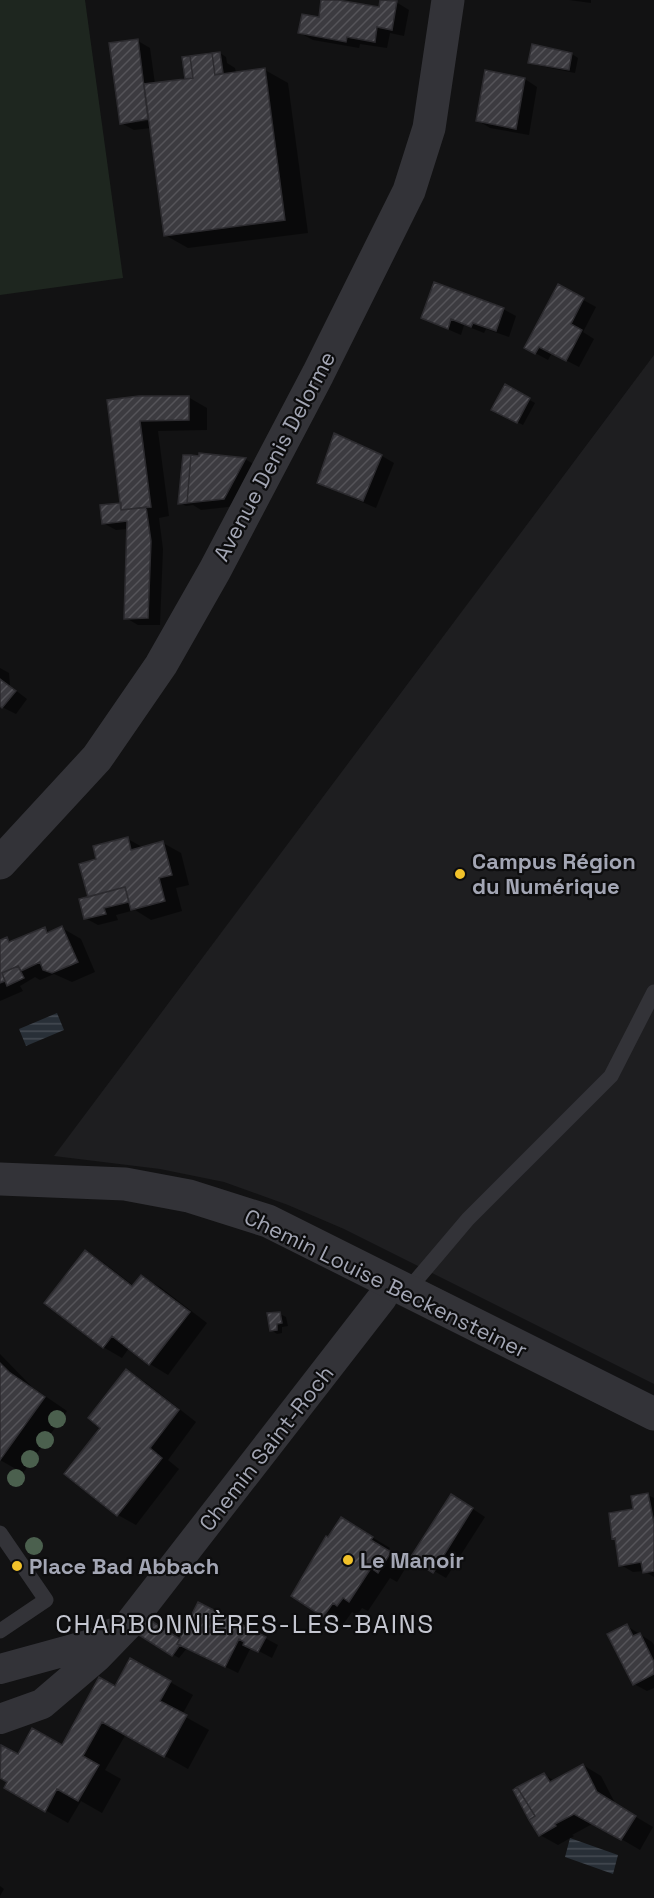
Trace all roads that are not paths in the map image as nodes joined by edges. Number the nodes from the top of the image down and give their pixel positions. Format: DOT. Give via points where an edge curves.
graph roads {
  1 [pos="448,0"];
  2 [pos="0,863"];
  3 [pos="654,992"];
  4 [pos="0,1179"];
  5 [pos="398,1287"];
  6 [pos="654,1414"];
  7 [pos="0,1533"];
  8 [pos="129,1624"];
  9 [pos="0,1630"];
  10 [pos="0,1669"];
  11 [pos="0,1719"];
  1 -- 2 [label="street, Avenue Denis Delorme" via="429,128 409,191 318,374 161,665 98,758"];
  3 -- 5 [label="lane" via="611,1076"];
  4 -- 5 [label="street, Chemin Louise Beckensteiner" via="124,1184 189,1196 268,1221"];
  5 -- 6 [label="street, Chemin Louise Beckensteiner"];
  5 -- 8 [label="street, Chemin Saint-Roch" via="382,1298"];
  7 -- 9 [label="lane" via="46,1600"];
  8 -- 10 [label="street" via="95,1643"];
  8 -- 11 [label="street, Chemin Saint-Roch" via="98,1657 42,1704"];
}
